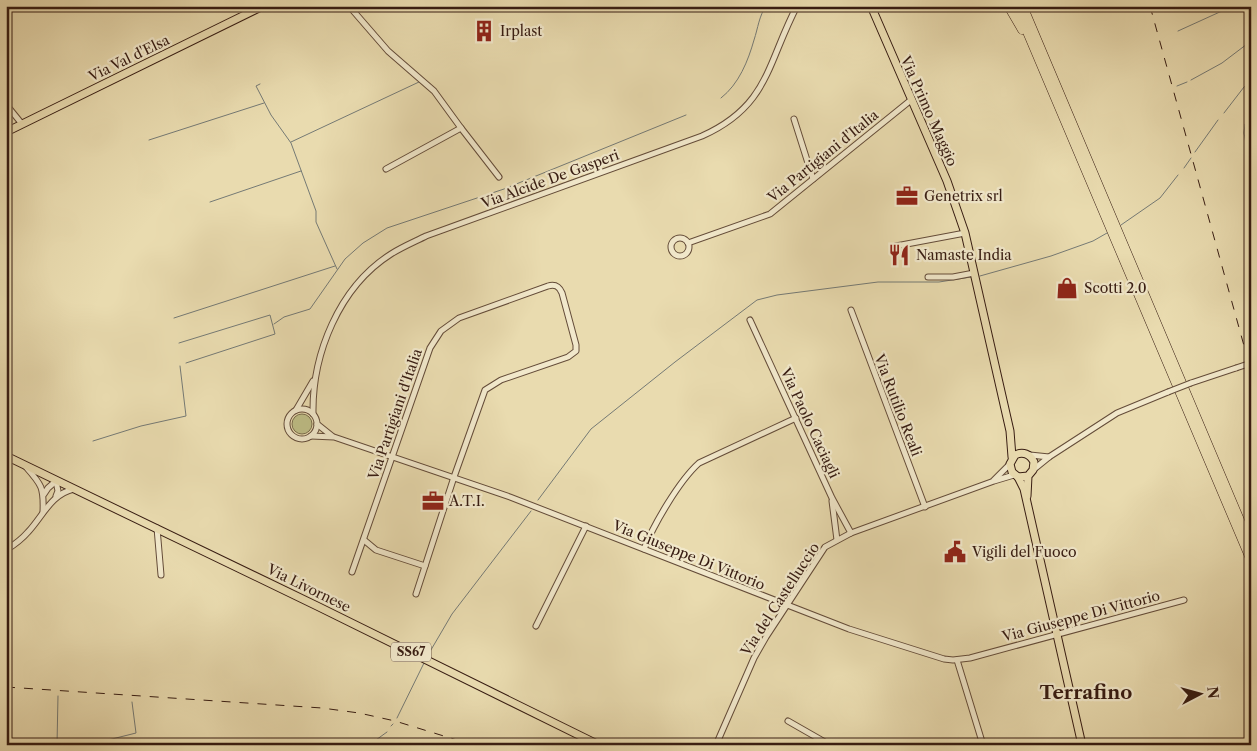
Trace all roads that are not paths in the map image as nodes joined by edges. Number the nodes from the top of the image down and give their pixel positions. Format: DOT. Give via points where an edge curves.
graph roads {
  1 [pos="263,6"];
  2 [pos="349,6"];
  3 [pos="796,6"];
  4 [pos="871,6"];
  5 [pos="1008,6"];
  6 [pos="1016,6"];
  7 [pos="1023,6"];
  8 [pos="1036,52"];
  9 [pos="911,100"];
  10 [pos="6,108"];
  11 [pos="794,119"];
  12 [pos="22,124"];
  13 [pos="461,128"];
  14 [pos="6,132"];
  15 [pos="386,169"];
  16 [pos="498,176"];
  17 [pos="813,179"];
  18 [pos="965,233"];
  19 [pos="688,244"];
  20 [pos="896,246"];
  21 [pos="974,273"];
  22 [pos="928,276"];
  23 [pos="851,310"];
  24 [pos="750,320"];
  25 [pos="1251,363"];
  26 [pos="316,376"];
  27 [pos="296,410"];
  28 [pos="313,414"];
  29 [pos="796,418"];
  30 [pos="317,424"];
  31 [pos="1010,431"];
  32 [pos="312,436"];
  33 [pos="334,437"];
  34 [pos="1026,454"];
  35 [pos="6,456"];
  36 [pos="392,457"];
  37 [pos="1049,457"];
  38 [pos="1011,461"];
  39 [pos="24,465"];
  40 [pos="1031,473"];
  41 [pos="1016,476"];
  42 [pos="454,477"];
  43 [pos="56,481"];
  44 [pos="994,481"];
  45 [pos="74,489"];
  46 [pos="44,494"];
  47 [pos="56,496"];
  48 [pos="832,498"];
  49 [pos="1027,503"];
  50 [pos="925,507"];
  51 [pos="42,512"];
  52 [pos="586,526"];
  53 [pos="157,528"];
  54 [pos="851,533"];
  55 [pos="364,540"];
  56 [pos="837,540"];
  57 [pos="1251,546"];
  58 [pos="644,548"];
  59 [pos="6,550"];
  60 [pos="1251,562"];
  61 [pos="425,566"];
  62 [pos="352,572"];
  63 [pos="160,574"];
  64 [pos="416,594"];
  65 [pos="1184,600"];
  66 [pos="787,606"];
  67 [pos="536,626"];
  68 [pos="1057,633"];
  69 [pos="957,660"];
  70 [pos="788,720"];
  71 [pos="599,745"];
  72 [pos="716,745"];
  73 [pos="830,745"];
  74 [pos="983,745"];
  75 [pos="1082,745"];
  1 -- 12 [label="main road, Via Val d'Elsa"];
  2 -- 13 [label="street" via="388,51 434,91"];
  3 -- 26 [label="street, Via Alcide De Gasperi" via="763,84 745,107 724,124 702,136 440,230 391,254 370,270 345,300 329,332"];
  4 -- 9 [label="main road, Via Primo Maggio"];
  5 -- 8 [label="highway"];
  6 -- 8 [label="highway"];
  7 -- 57 [label="highway"];
  8 -- 60 [label="highway"];
  9 -- 17 [label="street, Via Partigiani d'Italia"];
  9 -- 18 [label="main road, Via Primo Maggio"];
  10 -- 12 [label="street"];
  11 -- 17 [label="street"];
  12 -- 14 [label="main road, Via Val d'Elsa"];
  13 -- 15 [label="street"];
  13 -- 16 [label="street"];
  17 -- 19 [label="street, Via Partigiani d'Italia" via="770,214"];
  18 -- 20 [label="street"];
  18 -- 21 [label="main road, Via Primo Maggio"];
  21 -- 22 [label="street" via="953,277"];
  21 -- 31 [label="main road, Via Primo Maggio"];
  23 -- 50 [label="street, Via Rutilio Reali"];
  24 -- 29 [label="street, Via Paolo Caciagli"];
  25 -- 37 [label="street, bridge" via="1117,413"];
  26 -- 27 [label="street, Via Alcide De Gasperi"];
  26 -- 28 [label="street, Via Alcide De Gasperi"];
  27 -- 28 [label="street"];
  27 -- 32 [label="street" via="288,417 286,426 290,435 298,440"];
  28 -- 30 [label="street"];
  29 -- 48 [label="street, Via Paolo Caciagli"];
  29 -- 58 [label="street" via="698,463 655,524"];
  30 -- 32 [label="street"];
  30 -- 33 [label="street, Via Giuseppe Di Vittorio"];
  31 -- 34 [label="main road, Via Primo Maggio"];
  31 -- 38 [label="main road, Via Primo Maggio"];
  32 -- 33 [label="street, Via Giuseppe Di Vittorio"];
  33 -- 36 [label="street, Via Giuseppe Di Vittorio"];
  34 -- 37 [label="street"];
  34 -- 38 [label="main road"];
  34 -- 40 [label="main road, Via Primo Maggio" via="1034,462"];
  35 -- 39 [label="main road, Via Livornese / SS67"];
  36 -- 42 [label="street, Via Giuseppe Di Vittorio"];
  36 -- 42 [label="street, Via Partigiani d'Italia" via="430,348 442,332 453,321 555,285 561,289 576,351 571,356 501,380 485,390"];
  36 -- 55 [label="street, Via Partigiani d'Italia"];
  37 -- 40 [label="street"];
  38 -- 41 [label="main road, Via Primo Maggio" via="1012,472"];
  38 -- 44 [label="street"];
  39 -- 43 [label="main road, Via Livornese / SS67"];
  39 -- 46 [label="street" via="41,485"];
  40 -- 41 [label="main road"];
  40 -- 49 [label="main road, Via Primo Maggio"];
  41 -- 44 [label="street, Via del Castelluccio"];
  41 -- 49 [label="main road, Via Primo Maggio" via="1024,489"];
  42 -- 52 [label="street, Via Giuseppe Di Vittorio"];
  42 -- 61 [label="street"];
  43 -- 45 [label="main road, Via Livornese / SS67"];
  43 -- 46 [label="street"];
  43 -- 47 [label="street"];
  44 -- 50 [label="street, Via del Castelluccio"];
  45 -- 47 [label="street"];
  45 -- 53 [label="main road, Via Livornese / SS67"];
  46 -- 51 [label="street"];
  47 -- 51 [label="street"];
  48 -- 54 [label="street, Via Paolo Caciagli"];
  48 -- 56 [label="street"];
  49 -- 68 [label="main road, Via Primo Maggio"];
  50 -- 54 [label="street, Via del Castelluccio"];
  51 -- 59 [label="street" via="30,531"];
  52 -- 58 [label="street, Via Giuseppe Di Vittorio"];
  52 -- 67 [label="street"];
  53 -- 63 [label="street"];
  53 -- 71 [label="main road, Via Livornese / SS67"];
  54 -- 56 [label="street, Via del Castelluccio"];
  55 -- 61 [label="street" via="376,550"];
  55 -- 62 [label="street, Via Partigiani d'Italia"];
  56 -- 66 [label="street, Via del Castelluccio" via="822,551"];
  58 -- 66 [label="street, Via Giuseppe Di Vittorio"];
  61 -- 64 [label="street"];
  65 -- 68 [label="street, Via Giuseppe Di Vittorio"];
  66 -- 69 [label="street, Via Giuseppe Di Vittorio" via="901,646"];
  66 -- 72 [label="street, Via del Castelluccio" via="754,658"];
  68 -- 69 [label="street, Via Giuseppe Di Vittorio"];
  68 -- 75 [label="main road, Via Primo Maggio"];
  69 -- 74 [label="street"];
  70 -- 73 [label="street"];
}
